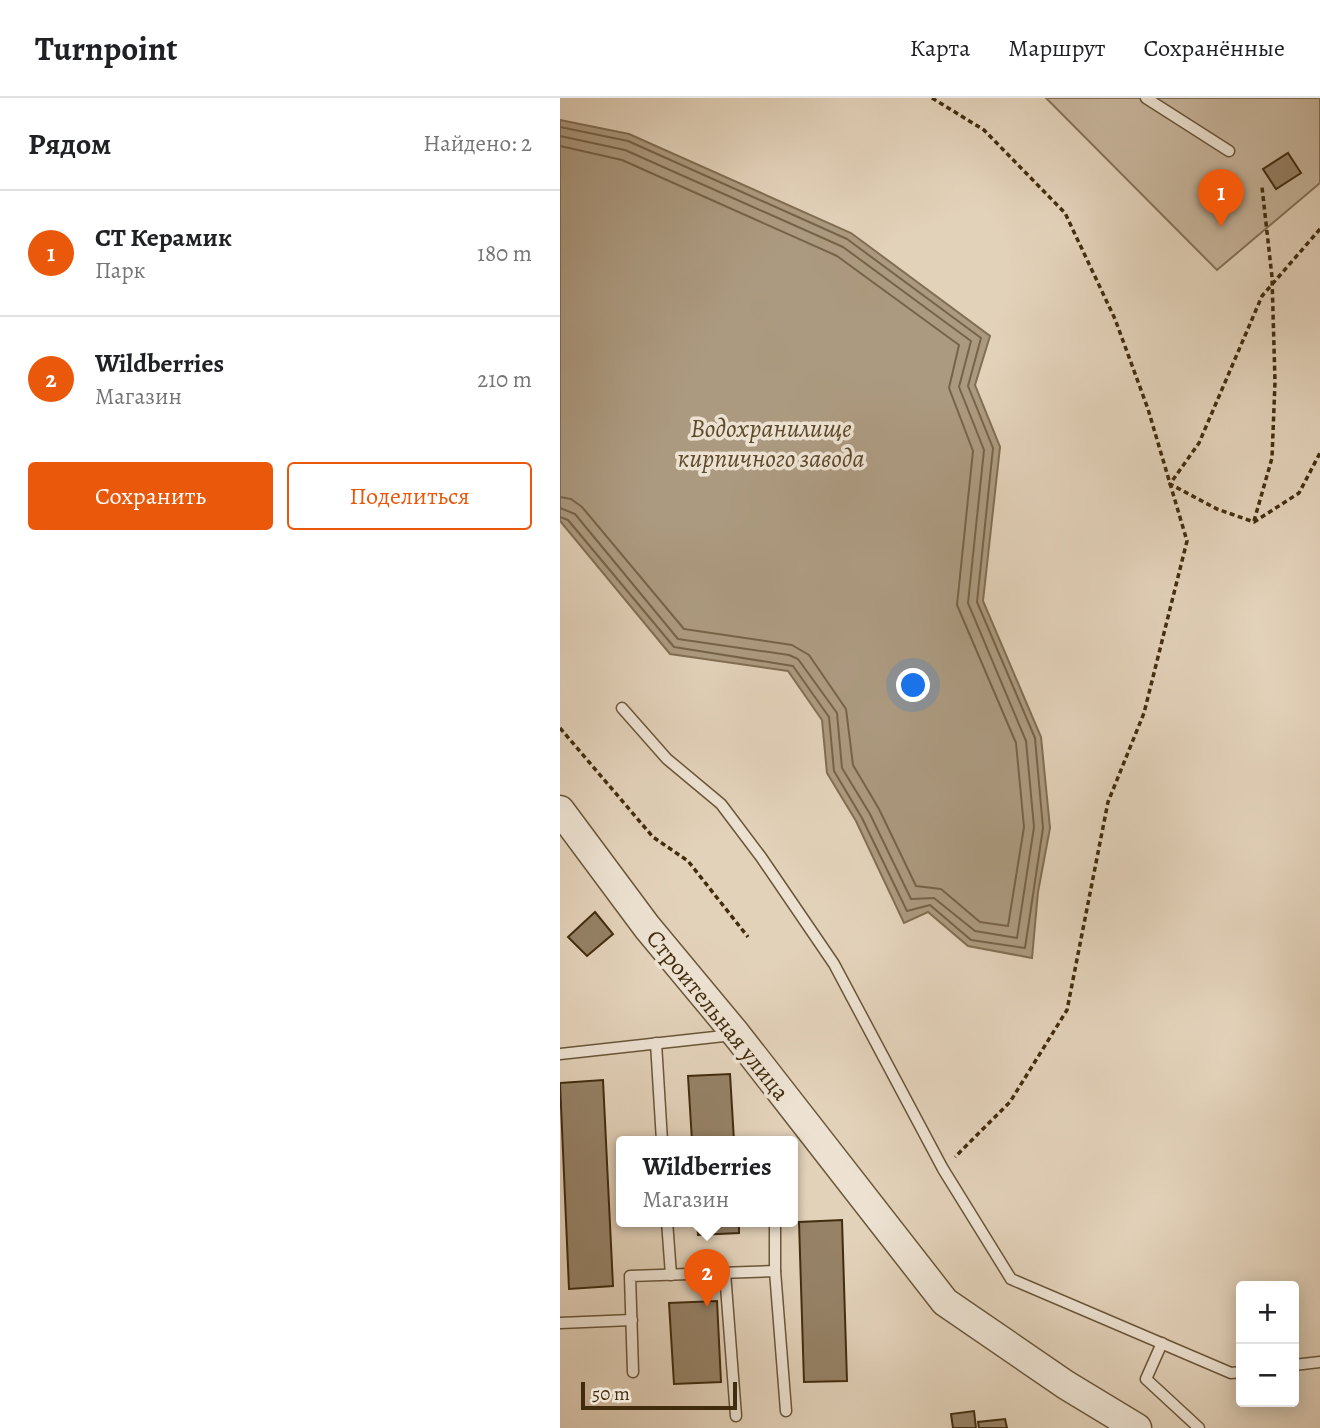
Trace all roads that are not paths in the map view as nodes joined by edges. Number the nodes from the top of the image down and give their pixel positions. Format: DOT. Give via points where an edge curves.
graph roads {
  1 [pos="1146,98"];
  2 [pos="1229,151"];
  3 [pos="622,708"];
  4 [pos="560,810"];
  5 [pos="736,1034"];
  6 [pos="656,1043"];
  7 [pos="560,1054"];
  8 [pos="662,1136"];
  9 [pos="667,1227"];
  10 [pos="775,1227"];
  11 [pos="775,1271"];
  12 [pos="724,1273"];
  13 [pos="671,1275"];
  14 [pos="632,1320"];
  15 [pos="560,1323"];
  16 [pos="1162,1343"];
  17 [pos="1320,1362"];
  18 [pos="1299,1365"];
  19 [pos="1236,1372"];
  20 [pos="633,1373"];
  21 [pos="786,1411"];
  22 [pos="736,1416"];
  23 [pos="1137,1428"];
  24 [pos="1199,1428"];
  1 -- 2 [label="lane"];
  3 -- 16 [label="lane" via="667,759 721,804 834,964 943,1169 1011,1279"];
  4 -- 5 [label="street, Строительная улица" via="647,927"];
  5 -- 6 [label="lane"];
  5 -- 23 [label="street, Строительная улица" via="945,1302"];
  6 -- 7 [label="lane"];
  6 -- 8 [label="lane"];
  9 -- 13 [label="lane"];
  10 -- 11 [label="lane"];
  11 -- 12 [label="lane"];
  11 -- 21 [label="lane"];
  12 -- 13 [label="lane"];
  12 -- 22 [label="lane"];
  13 -- 14 [label="lane" via="630,1276"];
  14 -- 15 [label="lane"];
  14 -- 20 [label="lane"];
  16 -- 19 [label="lane"];
  16 -- 24 [label="lane" via="1146,1379"];
  17 -- 18 [label="lane"];
}
